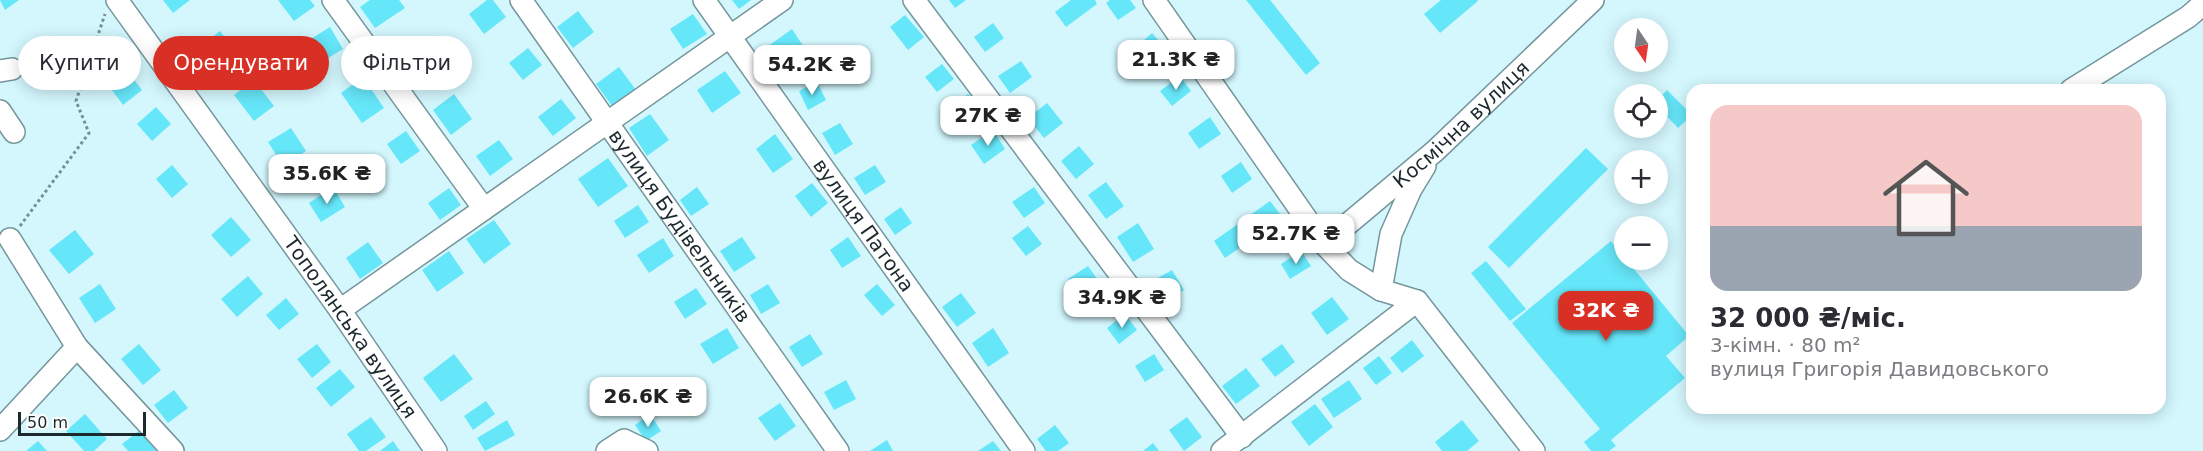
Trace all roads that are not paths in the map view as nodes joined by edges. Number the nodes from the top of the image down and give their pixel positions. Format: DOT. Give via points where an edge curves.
graph roads {
  1 [pos="333,0"];
  2 [pos="521,0"];
  3 [pos="704,0"];
  4 [pos="782,0"];
  5 [pos="914,0"];
  6 [pos="1154,0"];
  7 [pos="1593,0"];
  8 [pos="2203,4"];
  9 [pos="112,6"];
  10 [pos="729,37"];
  11 [pos="2081,84"];
  12 [pos="0,111"];
  13 [pos="606,123"];
  14 [pos="14,132"];
  15 [pos="1435,151"];
  16 [pos="484,209"];
  17 [pos="10,239"];
  18 [pos="1324,244"];
  19 [pos="1381,290"];
  20 [pos="1417,301"];
  21 [pos="340,310"];
  22 [pos="77,347"];
  23 [pos="0,430"];
  24 [pos="1242,437"];
  25 [pos="173,451"];
  26 [pos="436,451"];
  27 [pos="607,451"];
  28 [pos="647,451"];
  29 [pos="838,451"];
  30 [pos="1024,451"];
  31 [pos="1222,451"];
  32 [pos="1534,451"];
  1 -- 16 [label="street"];
  2 -- 13 [label="street, вулиця Будівельників"];
  3 -- 10 [label="street, вулиця Патона"];
  4 -- 10 [label="street"];
  5 -- 24 [label="street"];
  6 -- 18 [label="street"];
  7 -- 15 [label="street, Космічна вулиця"];
  8 -- 11 [label="street"];
  9 -- 21 [label="street, Тополянська вулиця"];
  10 -- 13 [label="street"];
  10 -- 30 [label="street, вулиця Патона"];
  12 -- 14 [label="street"];
  13 -- 16 [label="street"];
  13 -- 29 [label="street, вулиця Будівельників"];
  15 -- 18 [label="street, Космічна вулиця"];
  15 -- 19 [label="street" via="1411,189 1391,234"];
  16 -- 21 [label="street"];
  17 -- 22 [label="street"];
  18 -- 19 [label="street" via="1349,270"];
  19 -- 20 [label="street"];
  20 -- 24 [label="street"];
  20 -- 32 [label="street"];
  21 -- 26 [label="street, Тополянська вулиця"];
  22 -- 23 [label="street"];
  22 -- 25 [label="street"];
  24 -- 31 [label="street"];
  27 -- 28 [label="street" via="624,440"];
}
